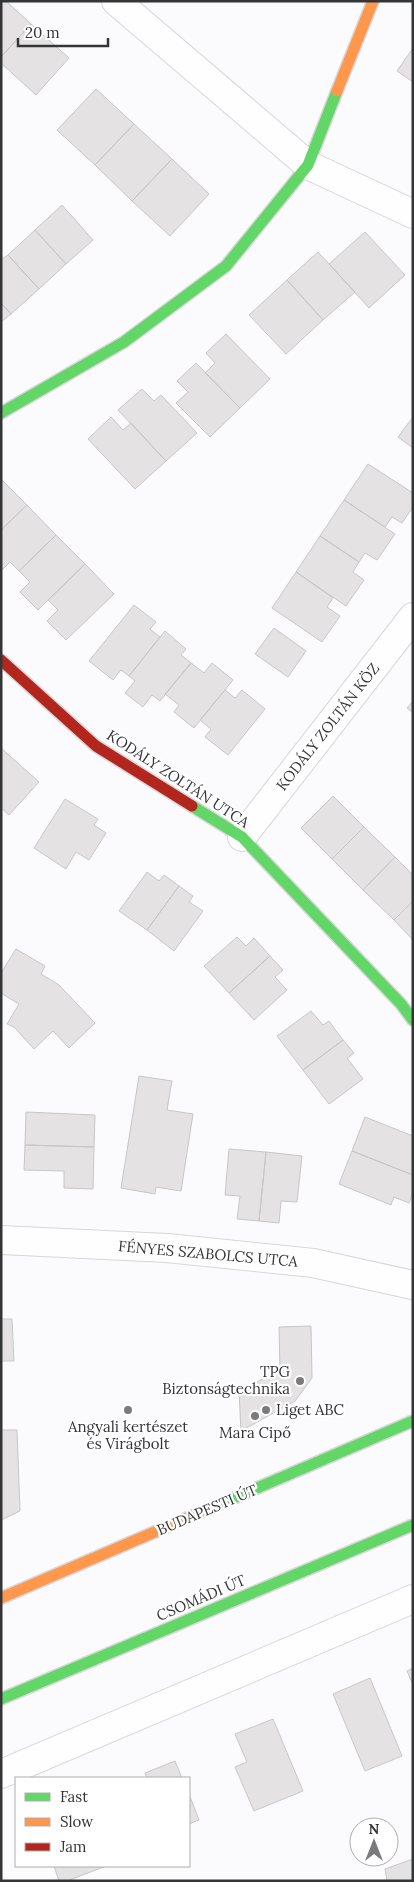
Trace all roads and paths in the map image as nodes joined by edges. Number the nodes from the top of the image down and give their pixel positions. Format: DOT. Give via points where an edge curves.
graph roads {
  1 [pos="116,1"];
  2 [pos="373,1"];
  3 [pos="308,165"];
  4 [pos="413,214"];
  5 [pos="1,413"];
  6 [pos="413,617"];
  7 [pos="1,660"];
  8 [pos="242,837"];
  9 [pos="413,1020"];
  10 [pos="1,1240"];
  11 [pos="413,1285"];
  12 [pos="413,1421"];
  13 [pos="413,1525"];
  14 [pos="1,1598"];
  15 [pos="413,1598"];
  16 [pos="1,1699"];
  17 [pos="1,1774"];
  1 -- 3 [label="street"];
  2 -- 3 [label="street"];
  3 -- 4 [label="street"];
  3 -- 5 [label="street" via="226,266 124,342"];
  6 -- 8 [label="street, KODÁLY ZOLTÁN KÖZ"];
  7 -- 8 [label="street, KODÁLY ZOLTÁN UTCA" via="96,746"];
  8 -- 9 [label="street, KODÁLY ZOLTÁN UTCA"];
  10 -- 11 [label="street, FÉNYES SZABOLCS UTCA" via="167,1248 313,1263"];
  12 -- 14 [label="street, BUDAPESTI ÚT"];
  13 -- 16 [label="street, CSOMÁDI ÚT"];
  15 -- 17 [label="street"];
}
